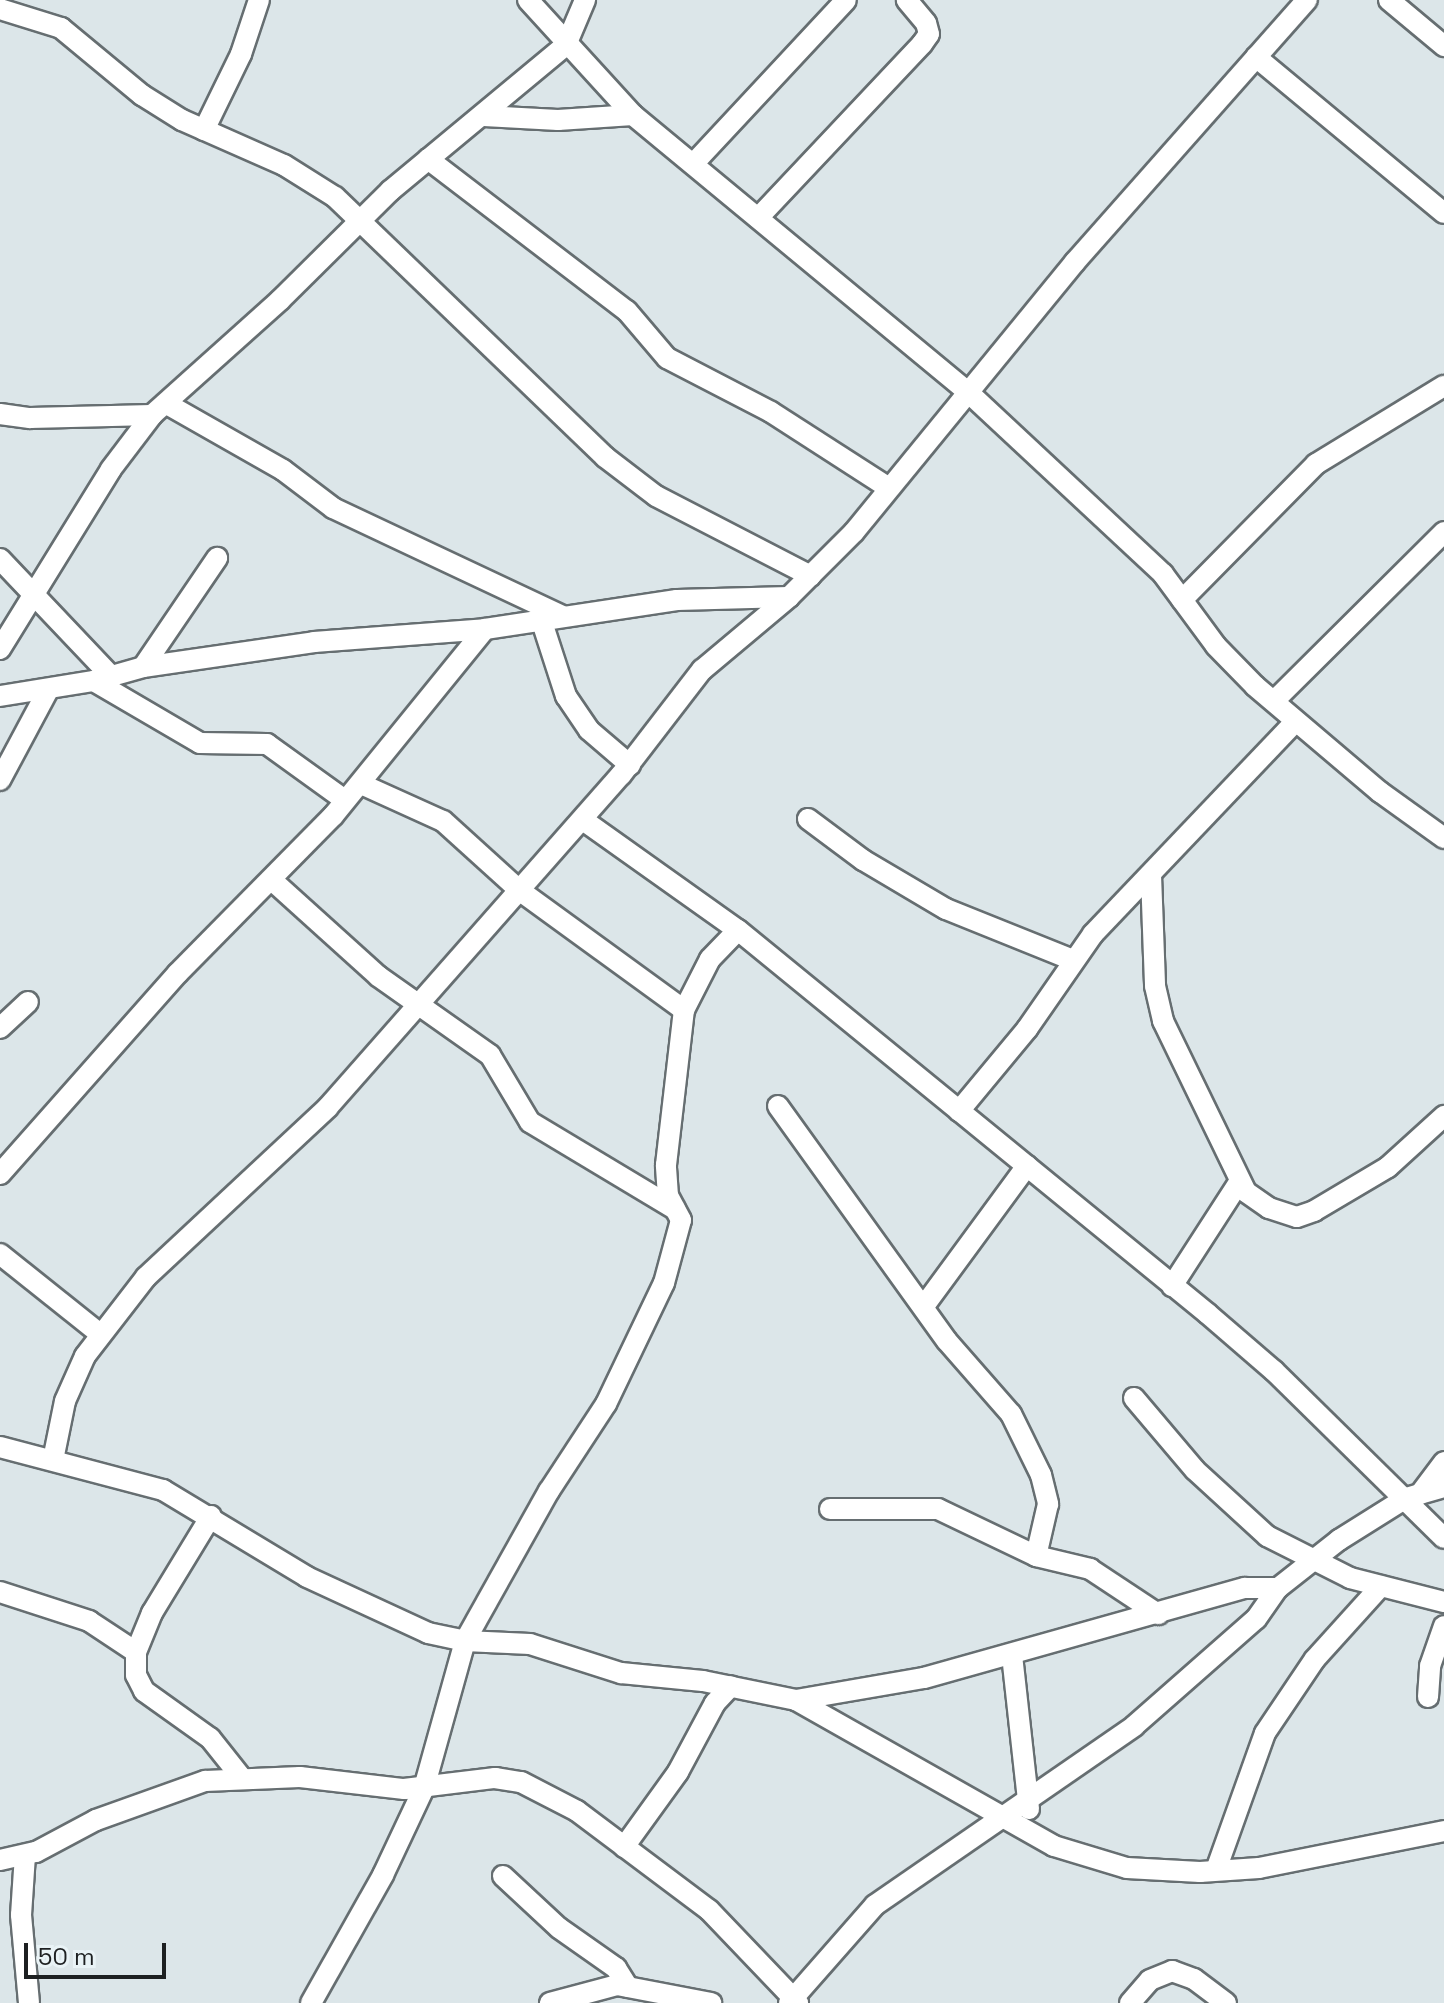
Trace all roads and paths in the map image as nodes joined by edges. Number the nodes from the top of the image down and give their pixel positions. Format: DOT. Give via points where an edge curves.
graph roads {
  1 [pos="259,0"];
  2 [pos="528,0"];
  3 [pos="585,0"];
  4 [pos="846,0"];
  5 [pos="907,0"];
  6 [pos="1307,0"];
  7 [pos="1389,0"];
  8 [pos="1,4"];
  9 [pos="566,45"];
  10 [pos="1444,46"];
  11 [pos="1256,57"];
  12 [pos="633,115"];
  13 [pos="484,116"];
  14 [pos="204,130"];
  15 [pos="428,159"];
  16 [pos="695,162"];
  17 [pos="1444,213"];
  18 [pos="758,218"];
  19 [pos="357,221"];
  20 [pos="1444,386"];
  21 [pos="969,393"];
  22 [pos="159,409"];
  23 [pos="0,414"];
  24 [pos="889,488"];
  25 [pos="1444,532"];
  26 [pos="217,558"];
  27 [pos="0,559"];
  28 [pos="811,576"];
  29 [pos="35,597"];
  30 [pos="789,597"];
  31 [pos="1182,600"];
  32 [pos="562,616"];
  33 [pos="541,619"];
  34 [pos="485,629"];
  35 [pos="0,649"];
  36 [pos="143,667"];
  37 [pos="102,679"];
  38 [pos="48,690"];
  39 [pos="0,696"];
  40 [pos="1274,701"];
  41 [pos="1294,723"];
  42 [pos="630,765"];
  43 [pos="0,780"];
  44 [pos="361,784"];
  45 [pos="345,800"];
  46 [pos="808,819"];
  47 [pos="583,820"];
  48 [pos="1441,832"];
  49 [pos="1151,875"];
  50 [pos="273,881"];
  51 [pos="519,890"];
  52 [pos="738,930"];
  53 [pos="1073,960"];
  54 [pos="28,1002"];
  55 [pos="421,1007"];
  56 [pos="684,1010"];
  57 [pos="0,1028"];
  58 [pos="778,1106"];
  59 [pos="959,1111"];
  60 [pos="1444,1116"];
  61 [pos="1027,1166"];
  62 [pos="0,1174"];
  63 [pos="1240,1181"];
  64 [pos="675,1209"];
  65 [pos="0,1254"];
  66 [pos="1172,1286"];
  67 [pos="924,1306"];
  68 [pos="99,1333"];
  69 [pos="1134,1398"];
  70 [pos="2,1451"];
  71 [pos="53,1460"];
  72 [pos="1444,1462"];
  73 [pos="1444,1487"];
  74 [pos="1413,1496"];
  75 [pos="830,1509"];
  76 [pos="211,1516"];
  77 [pos="1444,1538"];
  78 [pos="1036,1556"];
  79 [pos="1311,1562"];
  80 [pos="1381,1586"];
  81 [pos="1278,1588"];
  82 [pos="0,1592"];
  83 [pos="1444,1602"];
  84 [pos="1158,1614"];
  85 [pos="1444,1626"];
  86 [pos="465,1641"];
  87 [pos="136,1652"];
  88 [pos="1012,1655"];
  89 [pos="731,1686"];
  90 [pos="1428,1697"];
  91 [pos="796,1700"];
  92 [pos="241,1777"];
  93 [pos="424,1788"];
  94 [pos="1029,1800"];
  95 [pos="1003,1815"];
  96 [pos="1444,1831"];
  97 [pos="1031,1833"];
  98 [pos="624,1847"];
  99 [pos="25,1855"];
  100 [pos="0,1860"];
  101 [pos="1216,1870"];
  102 [pos="503,1876"];
  103 [pos="628,1987"];
  104 [pos="793,2001"];
  105 [pos="29,2003"];
  106 [pos="311,2003"];
  107 [pos="550,2003"];
  108 [pos="711,2003"];
  109 [pos="1130,2003"];
  110 [pos="1226,2003"];
  1 -- 14 [label="street" via="241,54"];
  2 -- 9 [label="street"];
  3 -- 9 [label="street"];
  4 -- 16 [label="street"];
  5 -- 18 [label="street" via="929,34"];
  6 -- 11 [label="street"];
  7 -- 10 [label="street"];
  8 -- 14 [label="street" via="61,28 142,95"];
  9 -- 12 [label="street"];
  9 -- 13 [label="street"];
  11 -- 17 [label="street"];
  11 -- 21 [label="street" via="1075,262"];
  12 -- 13 [label="street" via="558,120"];
  12 -- 16 [label="street"];
  13 -- 15 [label="street"];
  14 -- 19 [label="street" via="309,179"];
  15 -- 19 [label="street"];
  15 -- 24 [label="street" via="627,311 667,358 771,412"];
  16 -- 18 [label="street"];
  18 -- 21 [label="street"];
  19 -- 22 [label="street" via="280,300"];
  19 -- 28 [label="street" via="605,457 656,496"];
  20 -- 31 [label="street" via="1316,464"];
  21 -- 24 [label="street"];
  21 -- 31 [label="street" via="1163,574"];
  22 -- 23 [label="street"];
  22 -- 29 [label="street" via="111,469"];
  22 -- 32 [label="street" via="283,470 333,508"];
  24 -- 28 [label="street"];
  25 -- 40 [label="street"];
  26 -- 36 [label="street"];
  27 -- 29 [label="street"];
  28 -- 30 [label="street"];
  29 -- 35 [label="street"];
  29 -- 37 [label="street"];
  30 -- 32 [label="street" via="677,600"];
  30 -- 42 [label="street" via="702,670"];
  31 -- 40 [label="street" via="1216,646"];
  32 -- 33 [label="street"];
  33 -- 34 [label="street"];
  33 -- 42 [label="street" via="566,696 589,730"];
  34 -- 36 [label="street" via="314,642"];
  34 -- 44 [label="street"];
  36 -- 37 [label="street"];
  37 -- 38 [label="street"];
  37 -- 45 [label="street" via="200,743 267,744"];
  38 -- 39 [label="street"];
  38 -- 43 [label="street"];
  40 -- 41 [label="street"];
  41 -- 48 [label="street"];
  41 -- 49 [label="street"];
  42 -- 47 [label="street"];
  44 -- 45 [label="street"];
  44 -- 51 [label="street" via="443,821"];
  45 -- 50 [label="street"];
  46 -- 53 [label="street" via="863,860 946,909"];
  47 -- 51 [label="street"];
  47 -- 52 [label="street"];
  49 -- 53 [label="street"];
  49 -- 63 [label="street" via="1155,986 1163,1021"];
  50 -- 55 [label="street" via="378,976"];
  50 -- 62 [label="street" via="178,973"];
  51 -- 55 [label="street"];
  51 -- 56 [label="street"];
  52 -- 56 [label="street" via="710,959"];
  52 -- 59 [label="street"];
  53 -- 59 [label="street" via="1027,1029"];
  54 -- 57 [label="street"];
  55 -- 64 [label="street" via="490,1055 530,1122"];
  55 -- 68 [label="street" via="328,1107 146,1277"];
  56 -- 64 [label="street" via="666,1165 668,1196"];
  58 -- 67 [label="street"];
  59 -- 61 [label="street"];
  60 -- 63 [label="street" via="1388,1167 1297,1217 1269,1208"];
  61 -- 66 [label="street"];
  61 -- 67 [label="street"];
  63 -- 66 [label="street"];
  64 -- 86 [label="street" via="681,1220 675,1252 635,1350"];
  65 -- 68 [label="street"];
  66 -- 74 [label="street" via="1274,1371 1336,1437"];
  67 -- 78 [label="street" via="947,1341 1002,1401 1029,1448 1048,1504"];
  68 -- 71 [label="street" via="65,1401"];
  69 -- 79 [label="street" via="1195,1470 1239,1511 1267,1536"];
  70 -- 71 [label="street"];
  71 -- 76 [label="street" via="163,1490"];
  72 -- 74 [label="street"];
  73 -- 74 [label="street"];
  74 -- 77 [label="street"];
  74 -- 79 [label="street"];
  75 -- 78 [label="street" via="938,1509"];
  76 -- 86 [label="street" via="340,1594 428,1633"];
  76 -- 87 [label="street" via="174,1573"];
  78 -- 84 [label="street" via="1090,1569"];
  79 -- 80 [label="street"];
  79 -- 81 [label="street"];
  80 -- 83 [label="street"];
  80 -- 101 [label="street" via="1308,1669 1265,1733"];
  81 -- 84 [label="street" via="1245,1588"];
  81 -- 94 [label="street" via="1256,1619 1175,1694"];
  82 -- 87 [label="street" via="89,1621"];
  84 -- 88 [label="street"];
  85 -- 90 [label="street" via="1430,1666"];
  86 -- 89 [label="street" via="530,1644 621,1673"];
  86 -- 93 [label="street"];
  87 -- 92 [label="street" via="136,1675 144,1691 210,1738"];
  88 -- 91 [label="street" via="924,1678"];
  88 -- 94 [label="street"];
  89 -- 91 [label="street"];
  89 -- 98 [label="street"];
  91 -- 95 [label="street"];
  92 -- 93 [label="street"];
  92 -- 99 [label="street" via="205,1781 96,1820"];
  93 -- 98 [label="street" via="495,1778 521,1782 577,1811"];
  93 -- 106 [label="street" via="383,1875"];
  94 -- 95 [label="street"];
  94 -- 97 [label="street"];
  95 -- 97 [label="street"];
  95 -- 104 [label="street" via="875,1905"];
  96 -- 101 [label="street" via="1274,1865"];
  97 -- 101 [label="street" via="1054,1846 1127,1868"];
  98 -- 104 [label="street" via="709,1910"];
  99 -- 100 [label="street"];
  99 -- 105 [label="street" via="21,1915"];
  102 -- 103 [label="street" via="559,1928 616,1968"];
  103 -- 107 [label="street" via="591,1988"];
  103 -- 108 [label="street"];
  109 -- 110 [label="street" via="1150,1980 1172,1971 1194,1979"];
}
